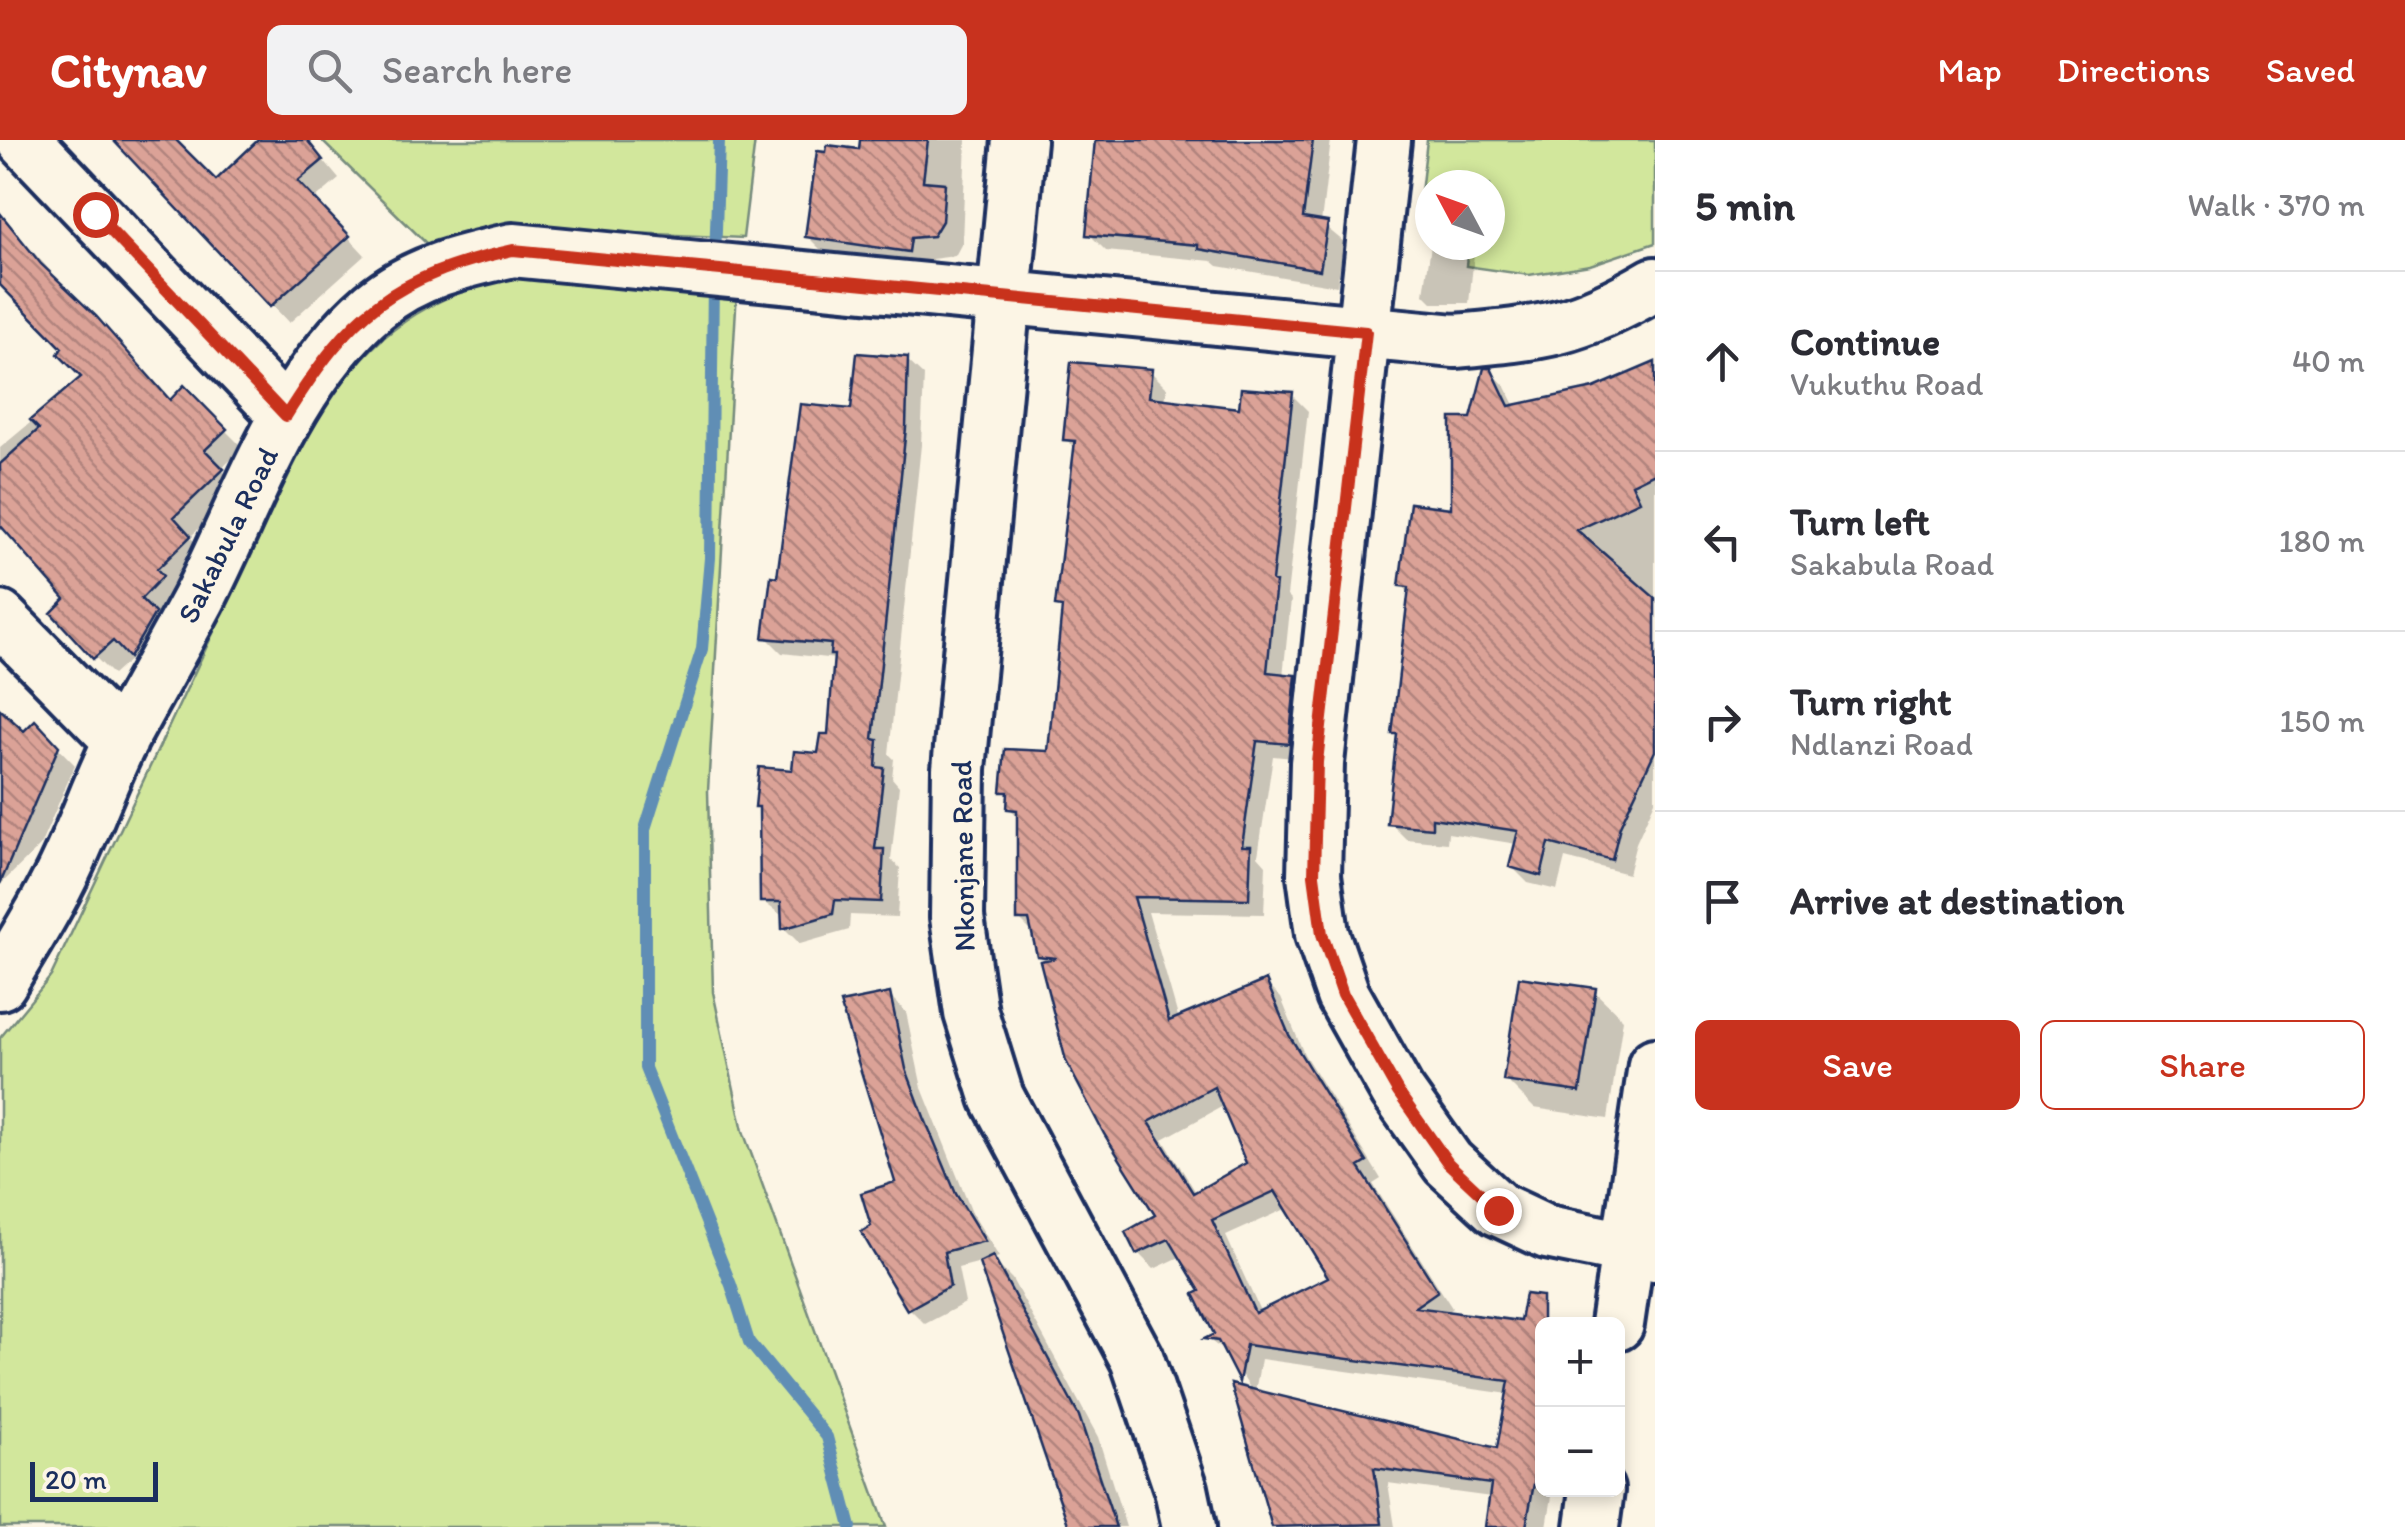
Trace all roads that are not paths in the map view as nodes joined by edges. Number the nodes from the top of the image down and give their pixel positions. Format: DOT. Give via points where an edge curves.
graph roads {
  1 [pos="24,140"];
  2 [pos="1019,140"];
  3 [pos="1384,140"];
  4 [pos="1655,284"];
  5 [pos="1004,300"];
  6 [pos="1366,332"];
  7 [pos="286,416"];
  8 [pos="0,618"];
  9 [pos="121,741"];
  10 [pos="0,983"];
  11 [pos="1655,1065"];
  12 [pos="1640,1252"];
  13 [pos="1619,1317"];
  14 [pos="1596,1497"];
  15 [pos="1188,1527"];
  16 [pos="1592,1527"];
  1 -- 7 [label="street"];
  2 -- 5 [label="street, Nkonjane Road"];
  3 -- 6 [label="street"];
  4 -- 6 [label="street, Sakabula Road" via="1603,315 1550,333 1455,342"];
  5 -- 6 [label="street, Sakabula Road"];
  5 -- 7 [label="street, Sakabula Road" via="513,250 452,264 408,282 374,306 315,370"];
  5 -- 15 [label="street, Nkonjane Road" via="959,769 957,916 971,1012 997,1097 1137,1359"];
  6 -- 12 [label="street" via="1317,762 1314,875 1322,934 1343,995 1448,1163 1498,1210 1548,1232"];
  7 -- 9 [label="street, Sakabula Road"];
  8 -- 9 [label="street"];
  9 -- 10 [label="street, Sakabula Road" via="58,883"];
  11 -- 12 [label="street"];
  12 -- 13 [label="street"];
  14 -- 16 [label="street"];
}
